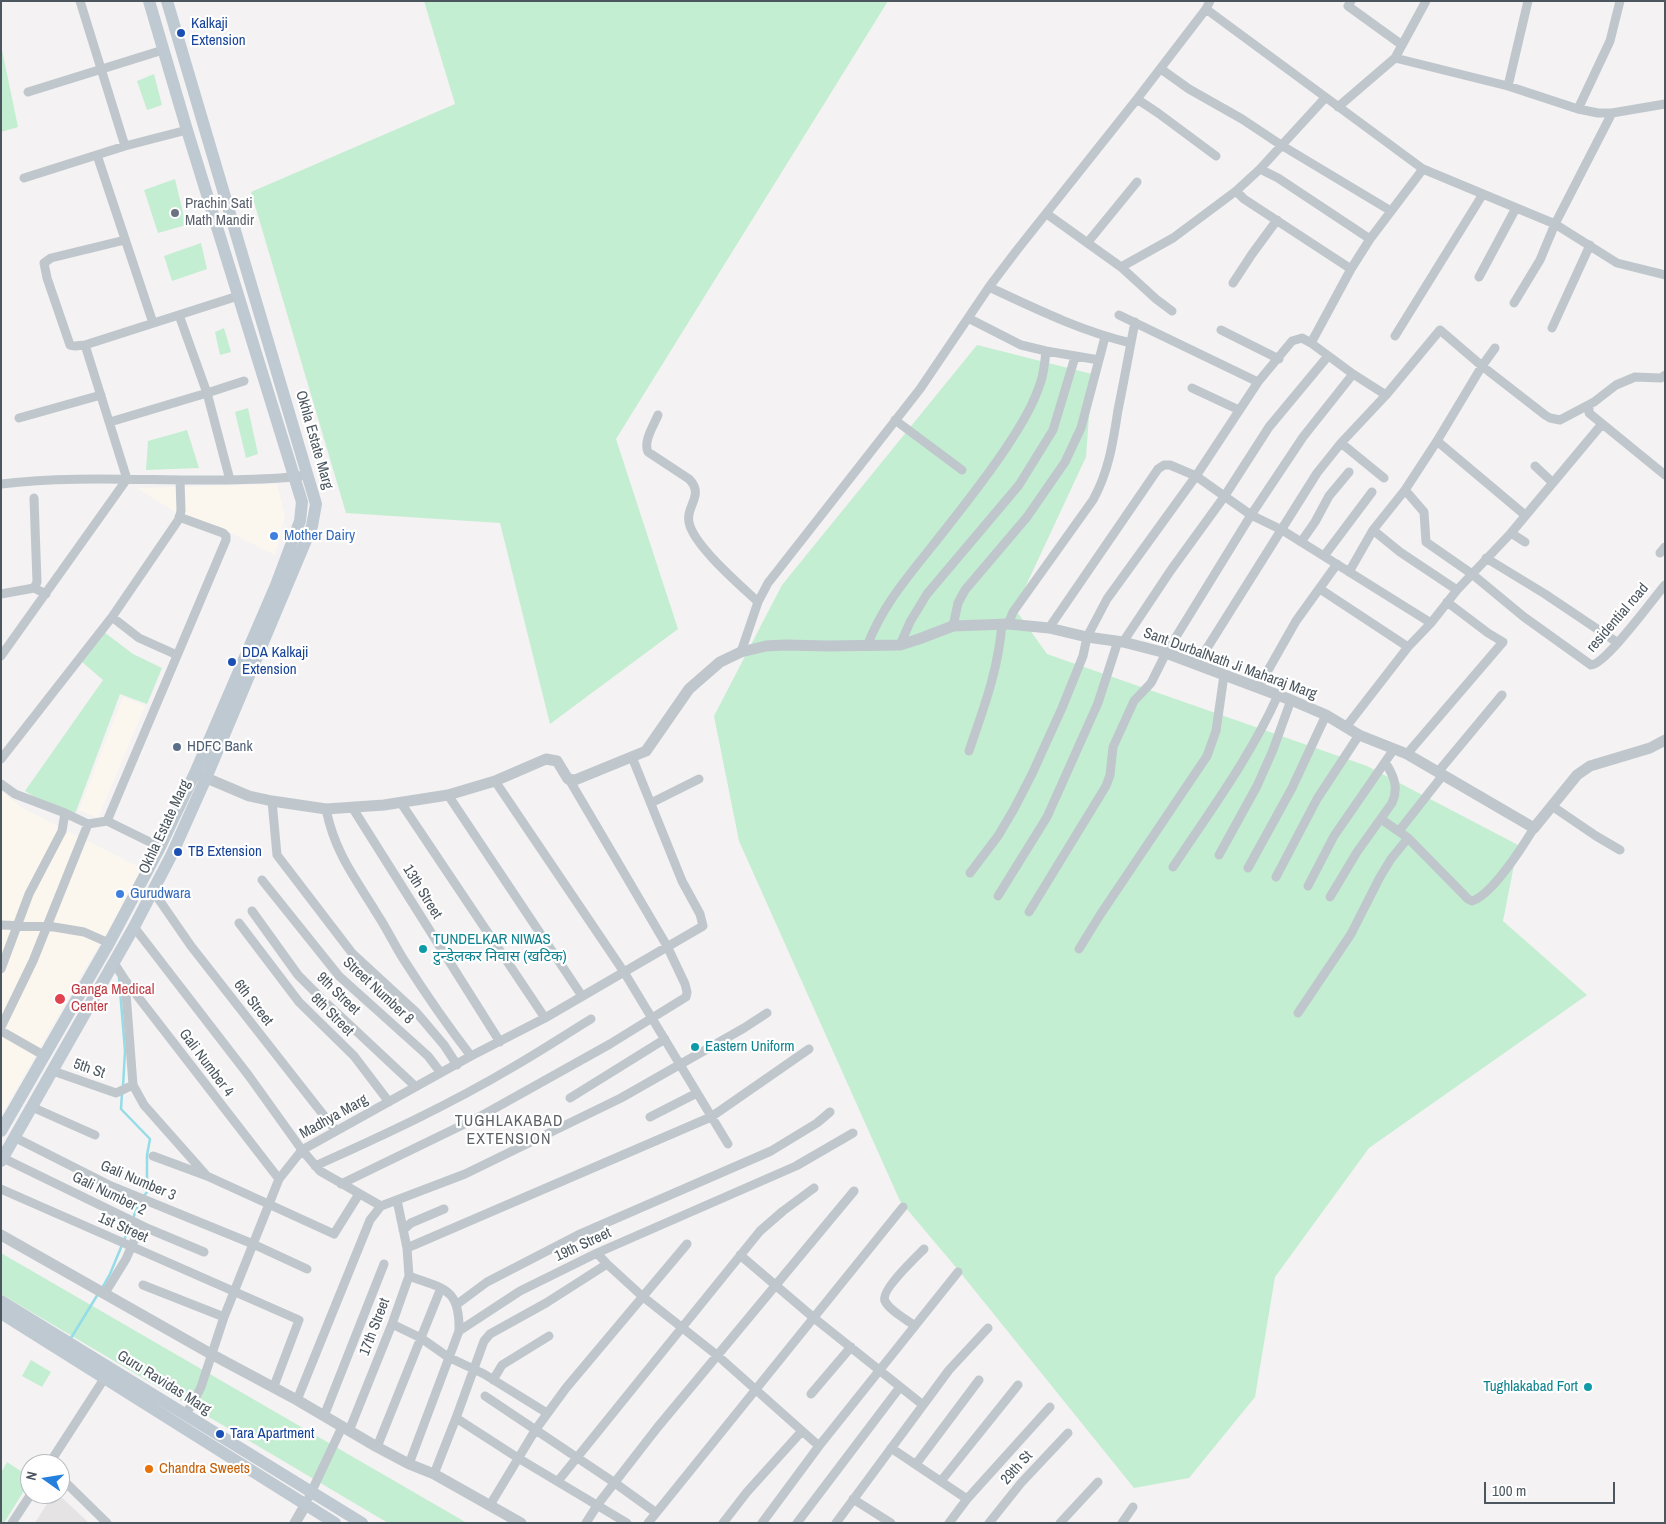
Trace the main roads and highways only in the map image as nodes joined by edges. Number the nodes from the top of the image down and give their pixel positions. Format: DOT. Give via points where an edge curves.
graph roads {
  1 [pos="149,1"];
  2 [pos="167,1"];
  3 [pos="300,477"];
  4 [pos="201,776"];
  5 [pos="5,1117"];
  6 [pos="1,1131"];
  7 [pos="2,1159"];
  8 [pos="1,1301"];
  9 [pos="1,1313"];
  10 [pos="335,1523"];
  11 [pos="362,1523"];
  1 -- 3 [label="main road, Okhla Estate Marg" via="238,296"];
  2 -- 3 [label="main road, Okhla Estate Marg" via="290,414"];
  3 -- 4 [label="main road, Okhla Estate Marg" via="316,504 312,526"];
  4 -- 5 [label="main road, Okhla Estate Marg" via="45,1056"];
  4 -- 7 [label="main road, Okhla Estate Marg" via="172,854 153,891"];
  5 -- 6 [label="main road, Okhla Estate Marg"];
  8 -- 11 [label="main road, Guru Ravidas Marg"];
  9 -- 10 [label="main road, Guru Ravidas Marg"];
}
